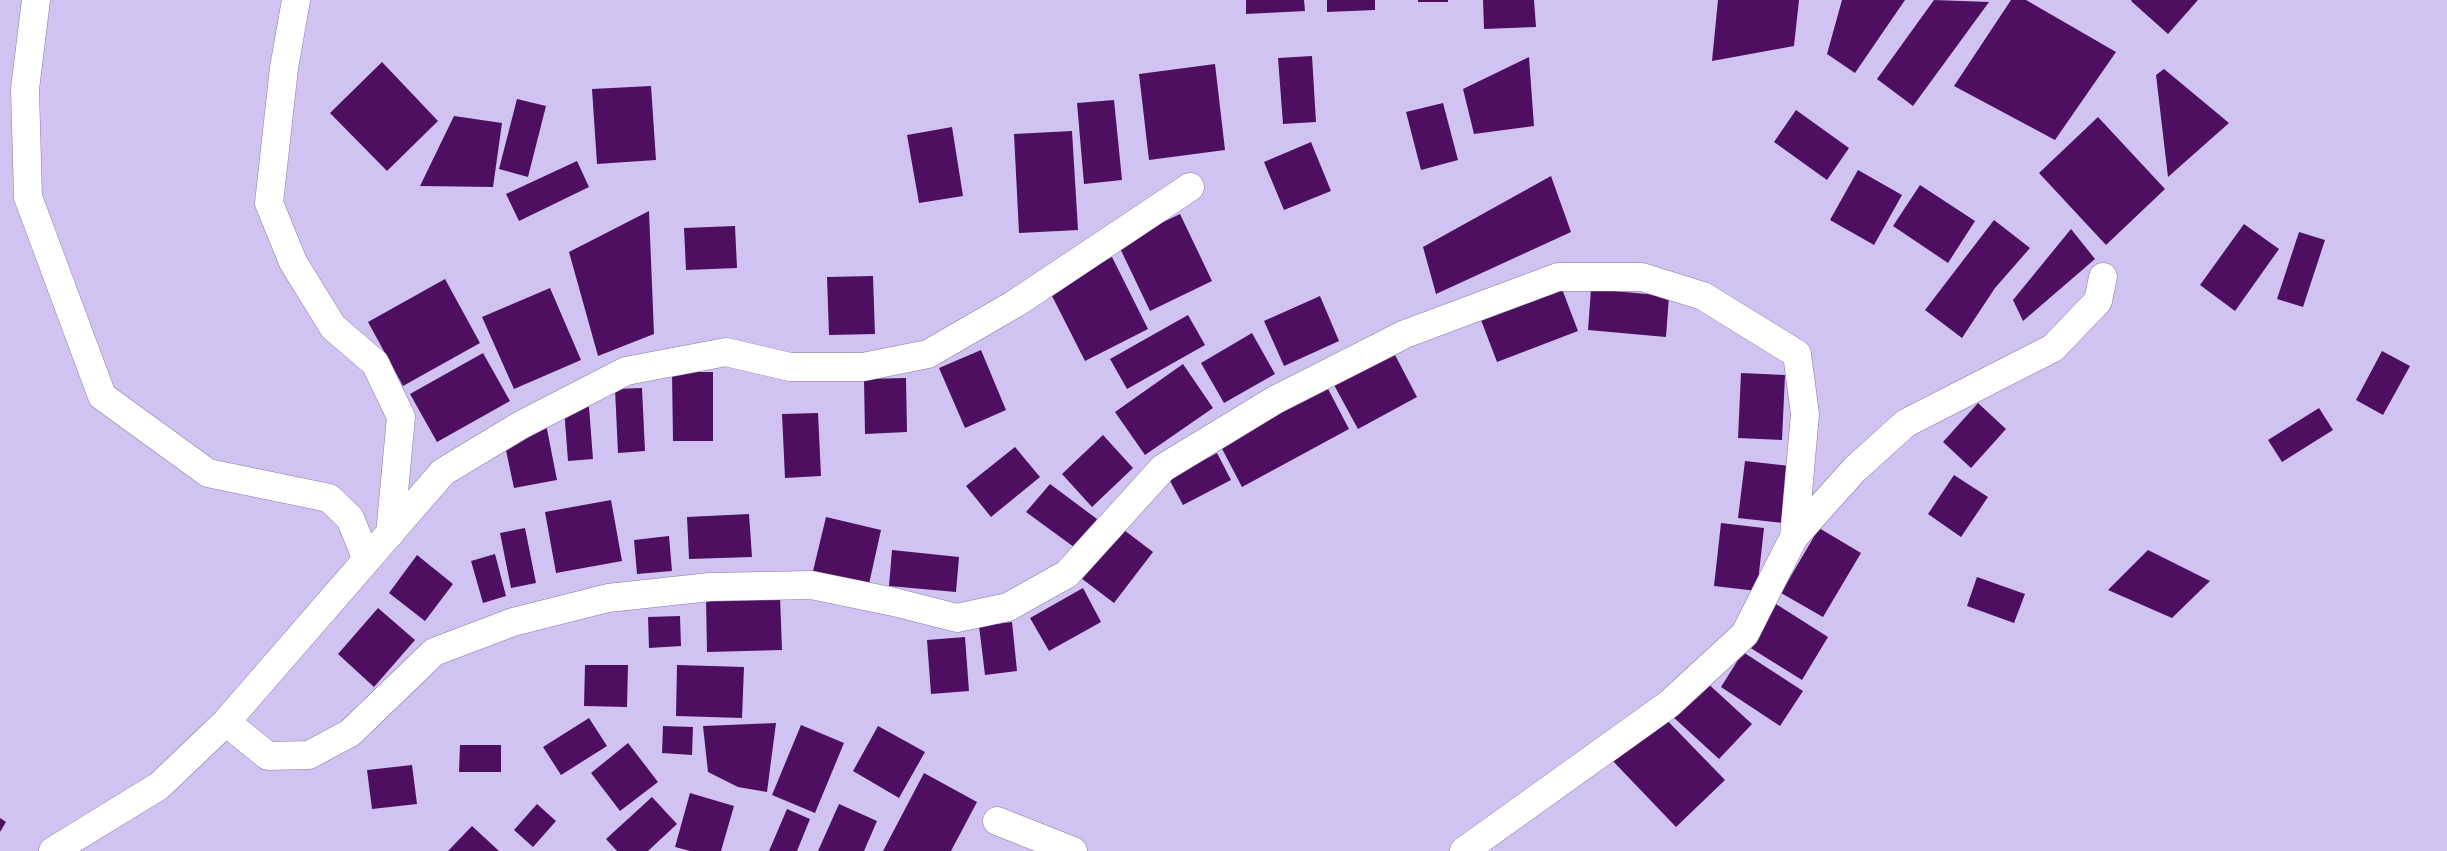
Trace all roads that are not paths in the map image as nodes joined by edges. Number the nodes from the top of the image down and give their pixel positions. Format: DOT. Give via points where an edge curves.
graph roads {
  1 [pos="36,0"];
  2 [pos="296,0"];
  3 [pos="1190,187"];
  4 [pos="2103,277"];
  5 [pos="390,534"];
  6 [pos="1794,537"];
  7 [pos="367,560"];
  8 [pos="226,722"];
  9 [pos="997,821"];
  10 [pos="53,851"];
  11 [pos="1073,851"];
  12 [pos="1464,851"];
  1 -- 7 [label="street" via="24,89 28,197 102,396 208,473 329,498 350,518"];
  2 -- 5 [label="street" via="284,68 269,203 293,262 333,327 375,363 401,417"];
  3 -- 5 [label="street" via="1016,303 928,354 863,367 790,367 726,352 626,371 521,425 443,472"];
  4 -- 6 [label="street" via="2098,302 2053,348 1906,422 1855,470"];
  5 -- 7 [label="street"];
  6 -- 8 [label="street" via="1805,414 1797,354 1703,296 1642,277 1558,277 1404,334 1275,400 1163,468 1067,574 1008,606 957,618 811,585 710,587 608,598 513,622 434,652 350,733 310,755 268,756"];
  6 -- 12 [label="street" via="1745,634 1669,704"];
  7 -- 8 [label="street"];
  8 -- 10 [label="street" via="159,786"];
  9 -- 11 [label="street"];
}
